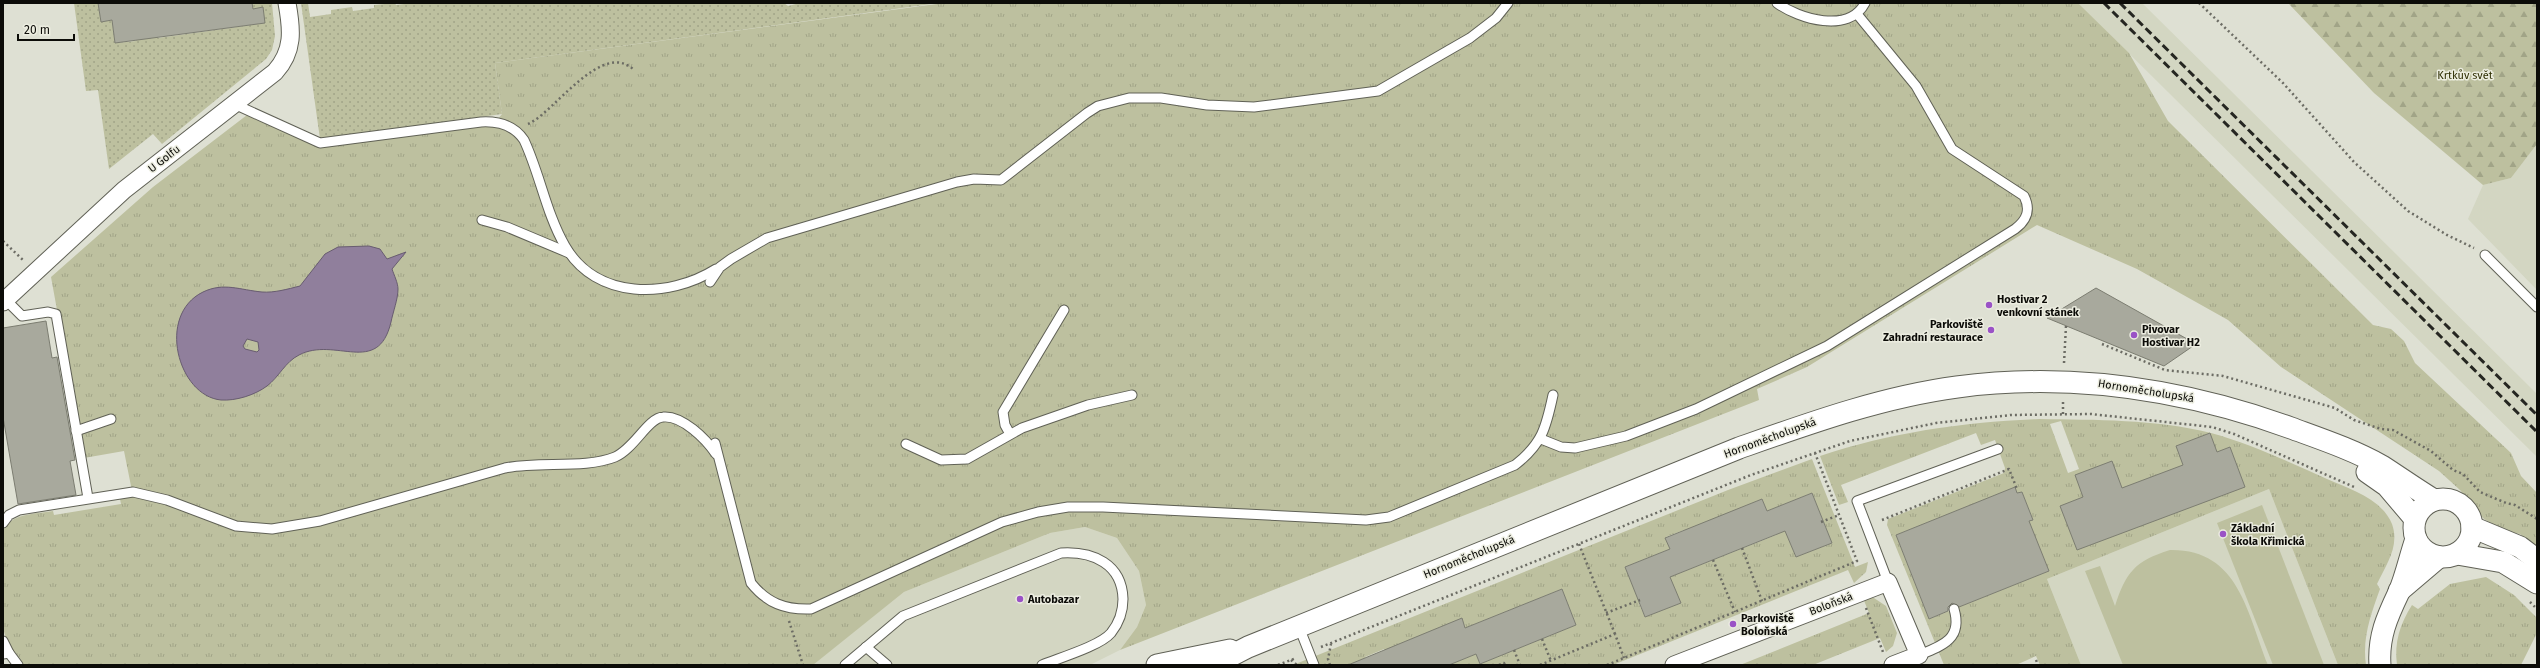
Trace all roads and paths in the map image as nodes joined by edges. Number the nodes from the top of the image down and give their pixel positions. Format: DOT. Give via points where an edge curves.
graph roads {
  1 [pos="288,3"];
  2 [pos="1508,3"];
  3 [pos="1776,3"];
  4 [pos="1865,3"];
  5 [pos="2199,3"];
  6 [pos="1857,14"];
  7 [pos="634,70"];
  8 [pos="234,104"];
  9 [pos="510,127"];
  10 [pos="482,220"];
  11 [pos="569,253"];
  12 [pos="2485,255"];
  13 [pos="720,268"];
  14 [pos="710,282"];
  15 [pos="5,301"];
  16 [pos="2537,307"];
  17 [pos="1064,310"];
  18 [pos="1132,395"];
  19 [pos="1553,395"];
  20 [pos="111,420"];
  21 [pos="76,431"];
  22 [pos="1010,434"];
  23 [pos="2317,437"];
  24 [pos="1541,439"];
  25 [pos="715,443"];
  26 [pos="906,444"];
  27 [pos="1998,449"];
  28 [pos="1815,453"];
  29 [pos="720,463"];
  30 [pos="2355,488"];
  31 [pos="2017,489"];
  32 [pos="88,498"];
  33 [pos="2434,500"];
  34 [pos="1839,515"];
  35 [pos="1882,520"];
  36 [pos="1821,522"];
  37 [pos="3,523"];
  38 [pos="2472,527"];
  39 [pos="2415,529"];
  40 [pos="1579,544"];
  41 [pos="1742,548"];
  42 [pos="2448,555"];
  43 [pos="1713,560"];
  44 [pos="2537,560"];
  45 [pos="1888,582"];
  46 [pos="2537,583"];
  47 [pos="2399,591"];
  48 [pos="1860,593"];
  49 [pos="1640,600"];
  50 [pos="1762,600"];
  51 [pos="787,608"];
  52 [pos="1954,608"];
  53 [pos="1734,612"];
  54 [pos="1606,614"];
  55 [pos="1299,627"];
  56 [pos="1615,634"];
  57 [pos="1542,639"];
  58 [pos="3,641"];
  59 [pos="1331,643"];
  60 [pos="866,646"];
  61 [pos="1248,647"];
  62 [pos="1514,650"];
  63 [pos="1309,652"];
  64 [pos="6,653"];
  65 [pos="1624,658"];
  66 [pos="1290,660"];
  67 [pos="1921,660"];
  68 [pos="2036,660"];
  69 [pos="1551,661"];
  70 [pos="1889,661"];
  71 [pos="18,665"];
  72 [pos="803,665"];
  73 [pos="845,665"];
  74 [pos="887,665"];
  75 [pos="1042,665"];
  76 [pos="1157,665"];
  77 [pos="1213,665"];
  78 [pos="1278,665"];
  79 [pos="1297,665"];
  80 [pos="1314,665"];
  81 [pos="1330,665"];
  82 [pos="1499,665"];
  83 [pos="1505,665"];
  84 [pos="1520,665"];
  85 [pos="1540,665"];
  86 [pos="1607,665"];
  87 [pos="1674,665"];
  88 [pos="2038,665"];
  89 [pos="2380,665"];
  1 -- 8 [label="street, U Golfu" via="291,34 288,53 275,72"];
  2 -- 13 [label="lane" via="1496,18 1470,38 1378,91 1254,107 1146,97 1114,100 1087,113 1001,180 974,179 957,182 791,230 746,249"];
  3 -- 6 [label="lane" via="1801,15 1818,19 1842,20"];
  4 -- 6 [label="lane"];
  5 -- 12 [label="path" via="2283,83 2354,162 2408,211"];
  6 -- 24 [label="lane" via="1916,86 1952,149 2024,196 2028,208 2025,220 2015,229 1827,346 1696,409 1626,436 1575,448 1561,447"];
  7 -- 9 [label="path" via="630,65 602,66 573,85 530,124"];
  8 -- 9 [label="lane" via="320,143 482,122 500,123"];
  8 -- 15 [label="street, U Golfu" via="124,190"];
  9 -- 11 [label="lane" via="520,134 528,148 550,211"];
  10 -- 11 [label="lane"];
  11 -- 13 [label="lane" via="598,278 640,290 653,291 679,286"];
  12 -- 16 [label="lane"];
  13 -- 14 [label="lane"];
  15 -- 21 [label="lane" via="22,316 48,312 56,314"];
  17 -- 22 [label="lane" via="1006,404 1003,418"];
  18 -- 22 [label="lane" via="1088,405"];
  19 -- 24 [label="lane"];
  20 -- 21 [label="lane"];
  21 -- 32 [label="lane"];
  22 -- 26 [label="lane" via="967,459 955,461 935,458"];
  23 -- 33 [label="street, Hornoměcholupská" via="2381,466"];
  23 -- 39 [label="street, Hornoměcholupská" via="2387,486"];
  23 -- 55 [label="street, Hornoměcholupská" via="2244,411 2140,388 2089,382 2023,381 1954,387 1874,404 1739,448"];
  24 -- 51 [label="lane" via="1531,452 1514,465 1389,517 1366,520 1068,507 1002,522 822,605"];
  25 -- 29 [label="lane"];
  27 -- 45 [label="lane" via="1857,501"];
  28 -- 30 [label="path" via="1850,441 1936,423 2011,415 2091,414 2212,427 2241,437"];
  28 -- 34 [label="path"];
  28 -- 40 [label="path" via="1751,475"];
  29 -- 32 [label="lane" via="712,448 697,433 672,418 661,417 651,422 628,450 607,460 524,464 505,468 320,521 284,528 236,526 167,500 137,493 124,492"];
  29 -- 51 [label="lane" via="751,583 766,598"];
  31 -- 35 [label="path" via="2009,469"];
  32 -- 37 [label="lane" via="19,510 9,515"];
  33 -- 38 [label="street, Hornoměcholupská" via="2450,500 2459,504 2467,512"];
  33 -- 39 [label="street" via="2422,508"];
  34 -- 36 [label="path"];
  34 -- 50 [label="path" via="1857,561"];
  38 -- 42 [label="street" via="2468,542"];
  38 -- 44 [label="street" via="2520,547"];
  39 -- 42 [label="street, Hornoměcholupská" via="2425,551"];
  39 -- 47 [label="street"];
  40 -- 54 [label="path"];
  40 -- 59 [label="path"];
  41 -- 50 [label="path"];
  42 -- 46 [label="street, Hornoměcholupská" via="2503,562"];
  42 -- 47 [label="street"];
  43 -- 53 [label="path"];
  45 -- 48 [label="street, Boloňská"];
  45 -- 67 [label="street"];
  47 -- 89 [label="street" via="2382,628"];
  48 -- 70 [label="path"];
  48 -- 87 [label="street, Boloňská"];
  49 -- 54 [label="path"];
  50 -- 53 [label="path"];
  51 -- 72 [label="path"];
  52 -- 67 [label="lane" via="1956,626 1952,635 1943,646"];
  53 -- 65 [label="path"];
  54 -- 56 [label="path"];
  55 -- 61 [label="street, Hornoměcholupská"];
  55 -- 63 [label="lane"];
  56 -- 65 [label="path"];
  56 -- 69 [label="path"];
  57 -- 69 [label="path"];
  58 -- 64 [label="lane"];
  59 -- 63 [label="path"];
  59 -- 81 [label="path" via="1328,659"];
  60 -- 73 [label="lane"];
  60 -- 74 [label="lane"];
  60 -- 75 [label="lane" via="903,616 1061,553 1078,552 1095,556 1108,564 1118,576 1123,607 1118,622 1110,634 1097,642"];
  61 -- 76 [label="street, Hornoměcholupská"];
  61 -- 77 [label="street, Hornoměcholupská"];
  62 -- 84 [label="path"];
  63 -- 66 [label="path"];
  63 -- 80 [label="lane"];
  64 -- 71 [label="lane"];
  65 -- 86 [label="path"];
  66 -- 78 [label="path"];
  66 -- 79 [label="path"];
  67 -- 70 [label="street"];
  68 -- 88 [label="path"];
  69 -- 85 [label="path"];
  82 -- 83 [label="path"];
}
